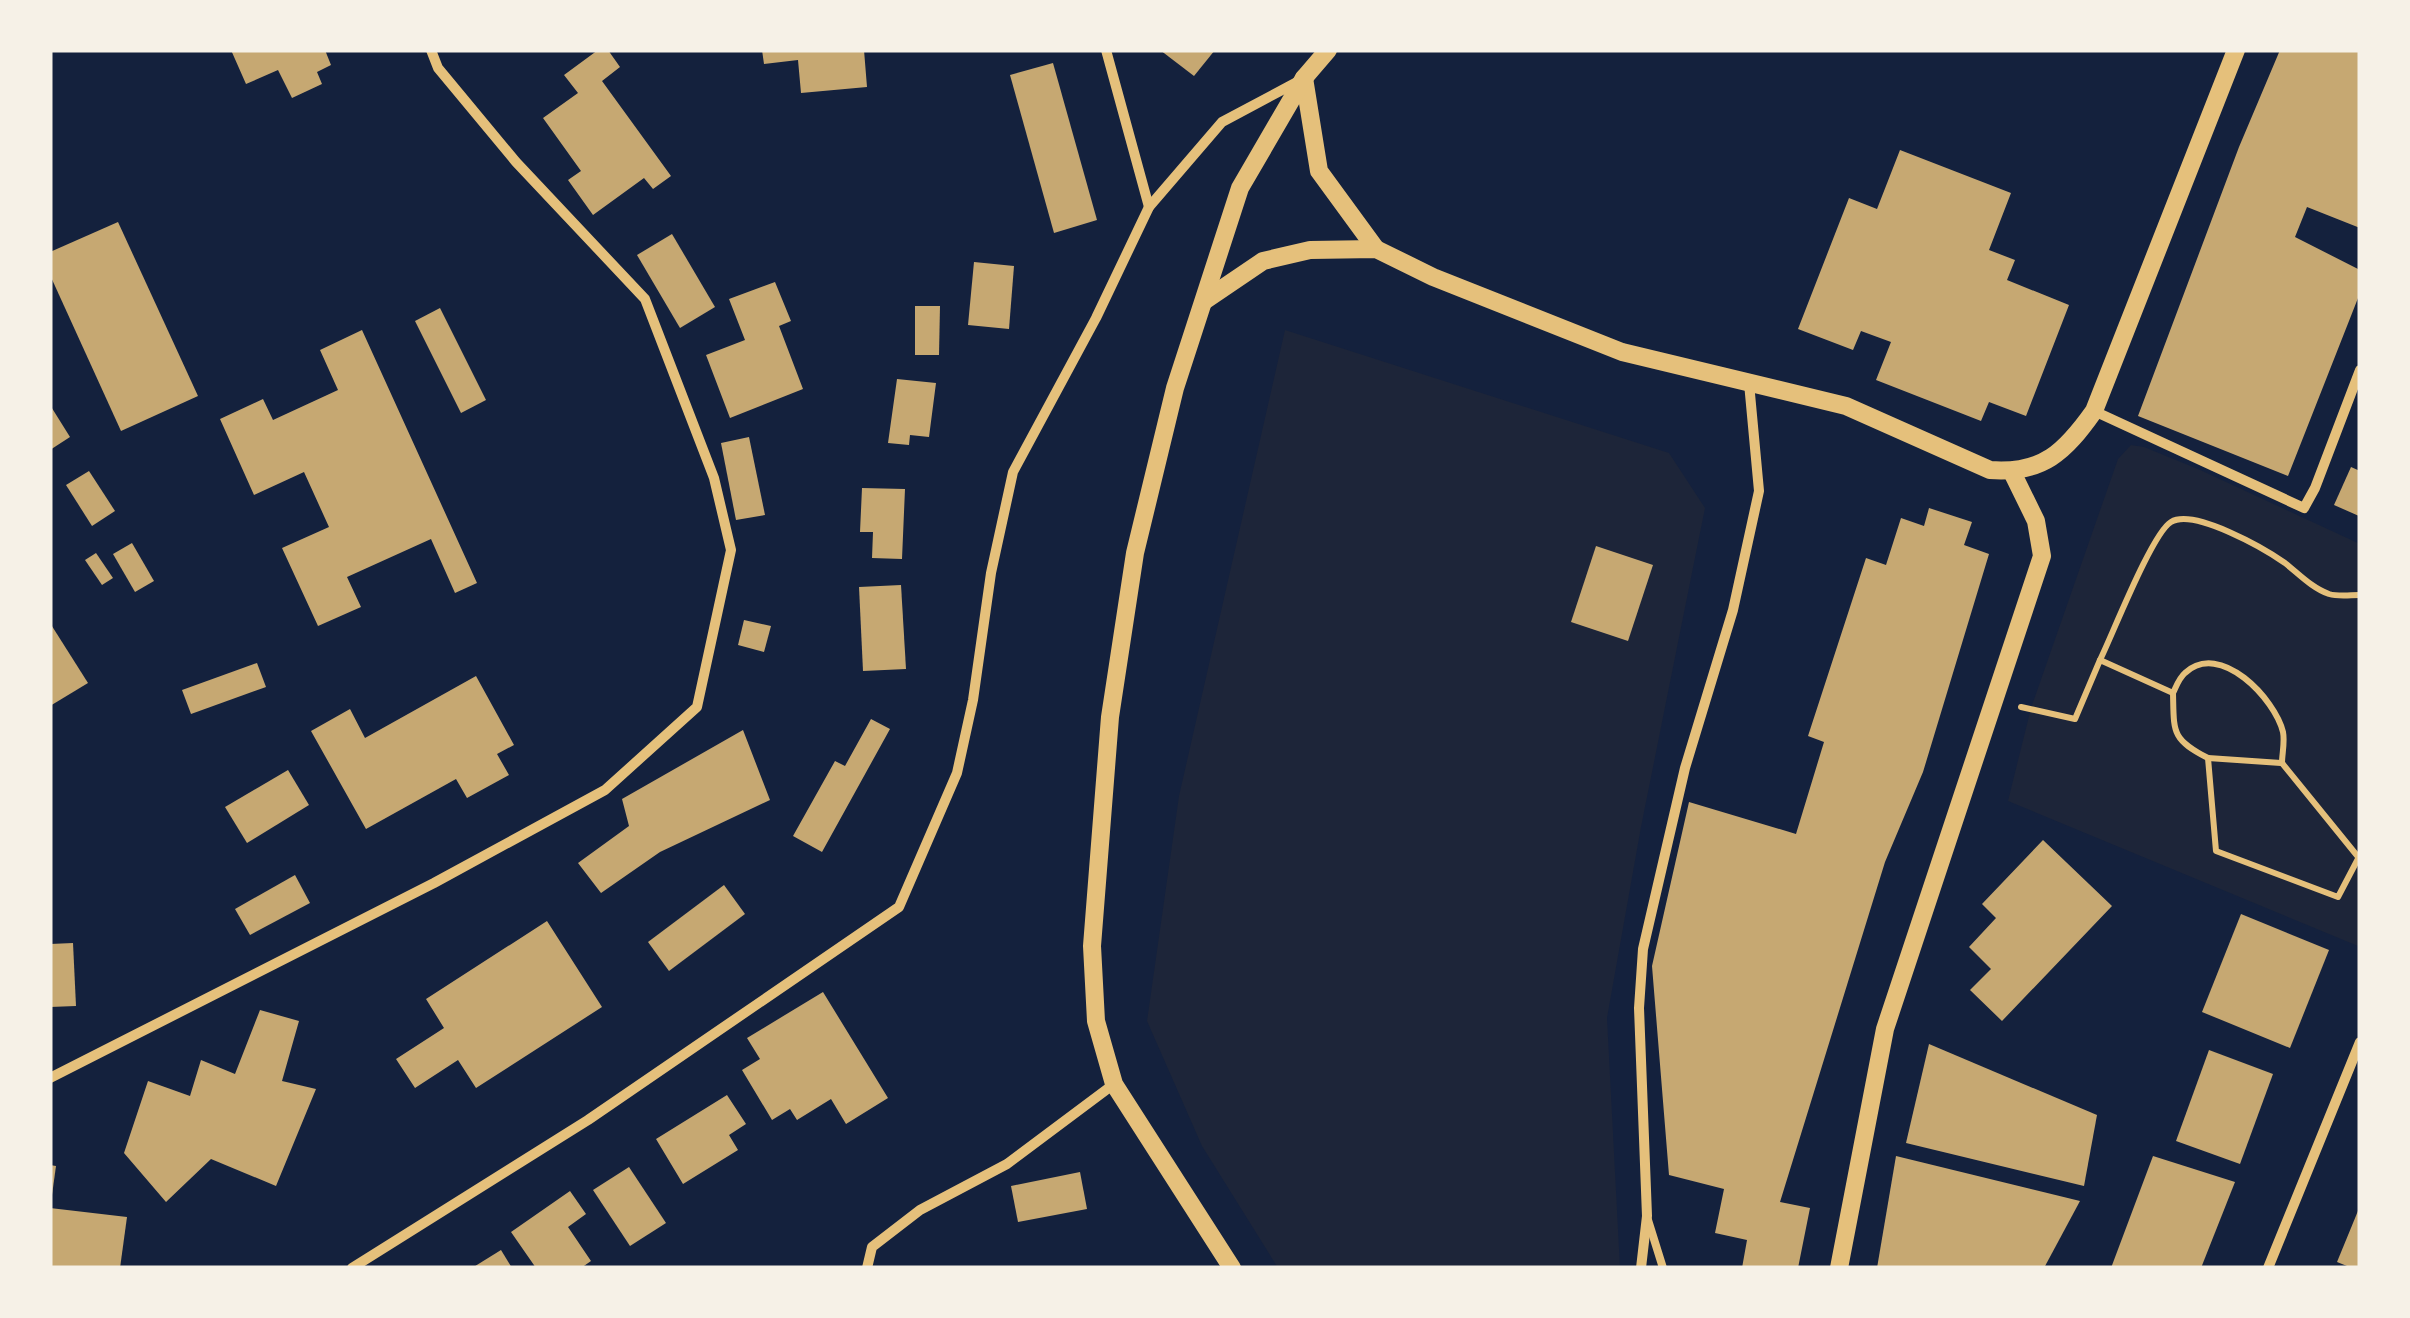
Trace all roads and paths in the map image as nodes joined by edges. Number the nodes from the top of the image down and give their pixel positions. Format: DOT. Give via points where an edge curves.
graph roads {
  1 [pos="432,50"];
  2 [pos="1106,50"];
  3 [pos="1328,50"];
  4 [pos="2236,50"];
  5 [pos="1304,78"];
  6 [pos="1149,206"];
  7 [pos="1376,249"];
  8 [pos="1204,301"];
  9 [pos="2360,370"];
  10 [pos="1749,384"];
  11 [pos="2094,412"];
  12 [pos="2012,472"];
  13 [pos="2360,594"];
  14 [pos="2100,660"];
  15 [pos="2173,693"];
  16 [pos="1992,704"];
  17 [pos="2208,758"];
  18 [pos="2282,764"];
  19 [pos="2360,857"];
  20 [pos="2360,1042"];
  21 [pos="50,1078"];
  22 [pos="1114,1084"];
  23 [pos="1647,1216"];
  24 [pos="352,1268"];
  25 [pos="868,1268"];
  26 [pos="1232,1268"];
  27 [pos="1641,1268"];
  28 [pos="1663,1268"];
  29 [pos="1839,1268"];
  30 [pos="2268,1268"];
  1 -- 21 [label="street" via="438,68 516,162 645,299 714,478 732,550 697,708 605,790"];
  2 -- 6 [label="street"];
  3 -- 5 [label="street"];
  4 -- 11 [label="street"];
  5 -- 6 [label="street" via="1222,122"];
  5 -- 7 [label="street" via="1319,172"];
  5 -- 8 [label="street" via="1240,188"];
  6 -- 24 [label="street" via="1013,472 957,773 899,908 588,1120"];
  7 -- 8 [label="street" via="1310,250 1263,261"];
  7 -- 10 [label="street" via="1622,352"];
  8 -- 22 [label="street" via="1135,553 1110,717 1092,946 1096,1021"];
  9 -- 11 [label="street" via="2304,508"];
  10 -- 12 [label="street" via="1846,406 1990,470"];
  10 -- 23 [label="street" via="1759,492 1644,949 1639,1008"];
  11 -- 12 [label="street" via="2048,460"];
  12 -- 16 [label="street" via="2036,521 2042,556"];
  13 -- 14 [label="path" via="2333,596 2262,548 2216,528 2170,522"];
  14 -- 15 [label="path"];
  14 -- 16 [label="path" via="2075,719"];
  15 -- 17 [label="path" via="2177,734"];
  15 -- 18 [label="path" via="2183,674 2205,665 2252,682 2271,703 2284,734"];
  16 -- 29 [label="street" via="1885,1028"];
  17 -- 18 [label="path"];
  17 -- 19 [label="path" via="2216,851 2338,898"];
  18 -- 19 [label="path"];
  20 -- 30 [label="street"];
  22 -- 25 [label="street" via="1007,1164 920,1210 872,1247"];
  22 -- 26 [label="street"];
  23 -- 27 [label="street"];
  23 -- 28 [label="lane"];
}
